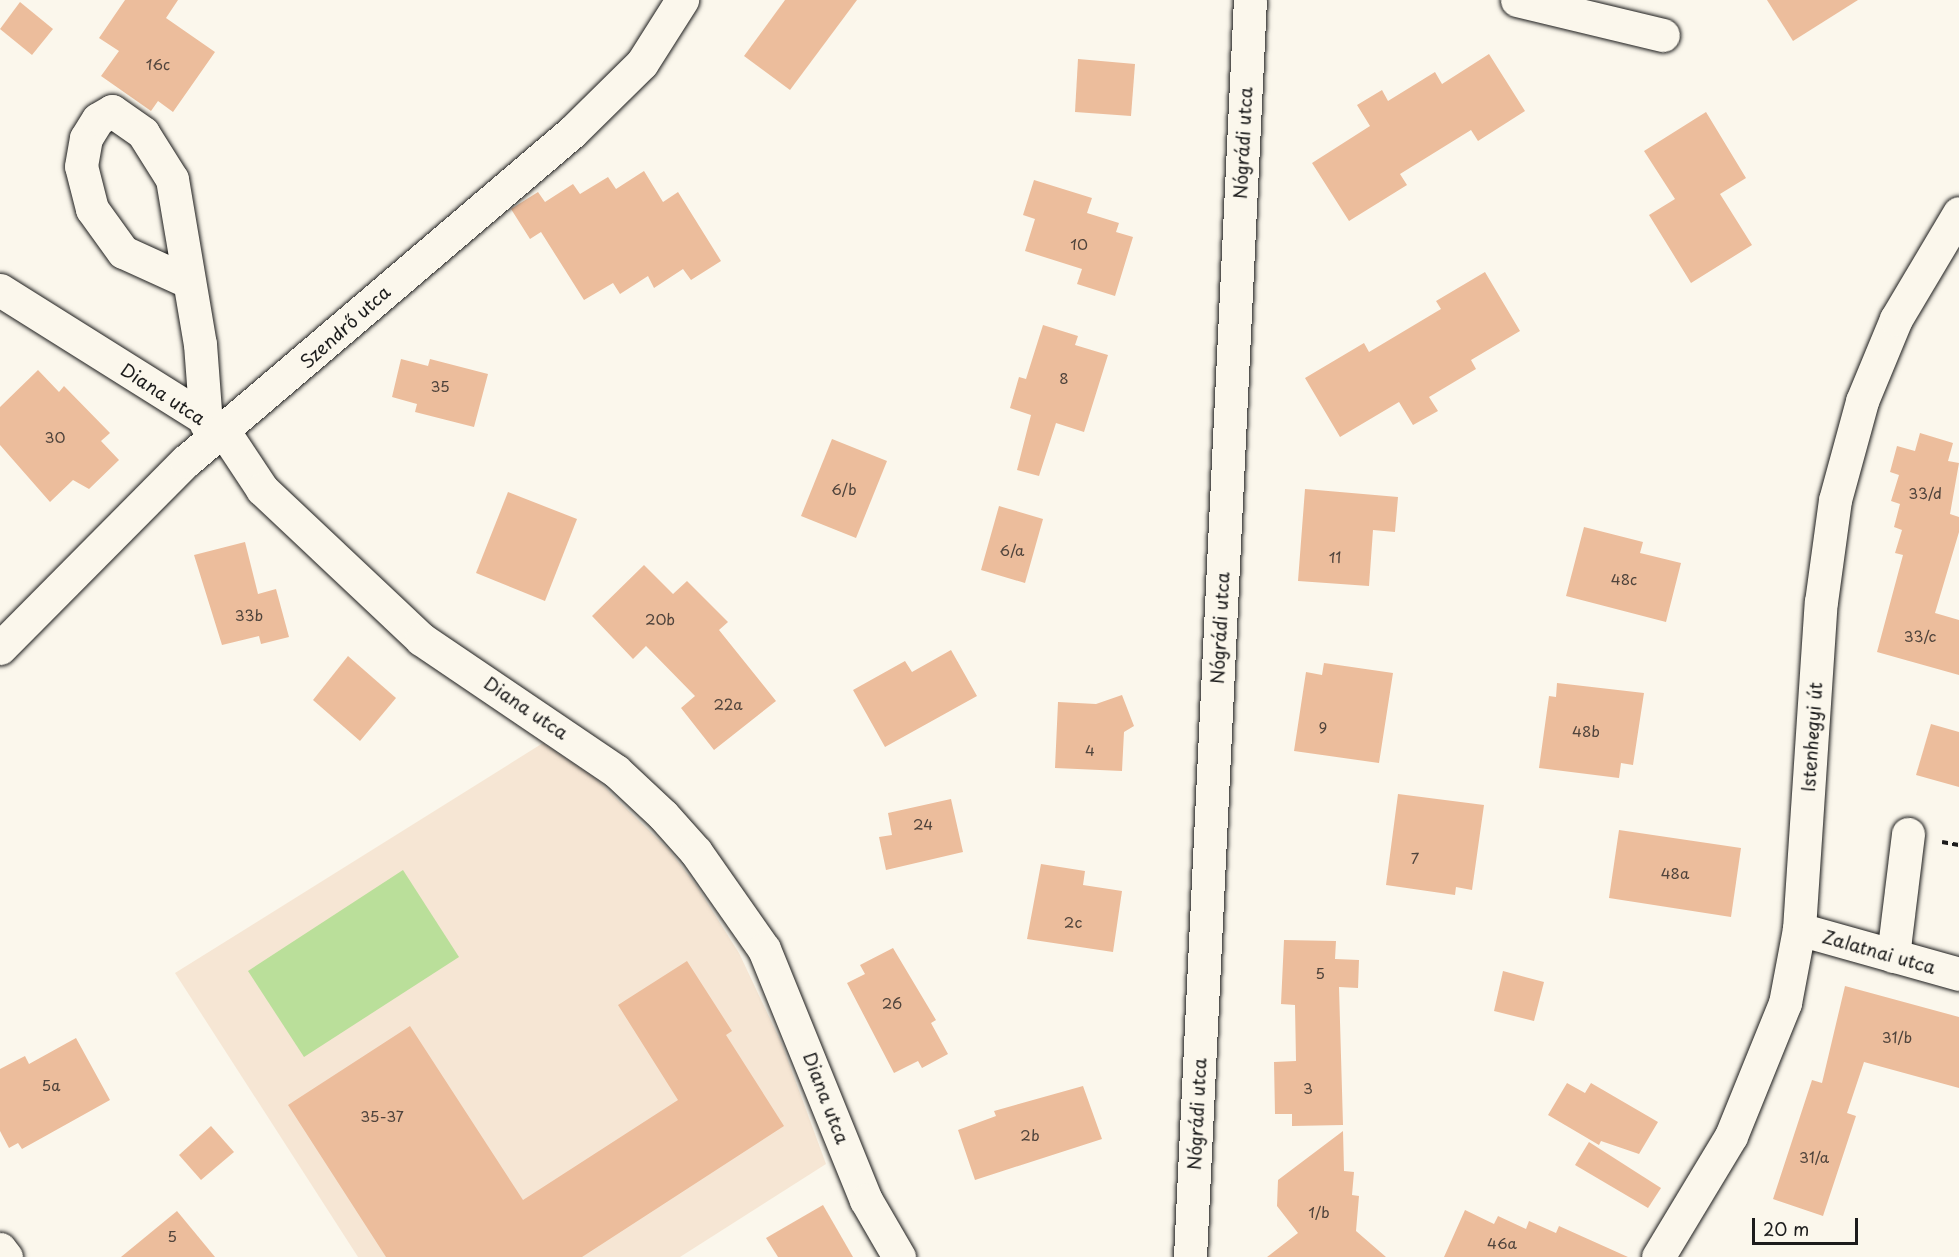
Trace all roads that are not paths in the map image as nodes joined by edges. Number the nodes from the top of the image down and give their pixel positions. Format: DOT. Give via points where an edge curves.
graph roads {
  1 [pos="682,0"];
  2 [pos="1250,0"];
  3 [pos="1517,0"];
  4 [pos="1663,35"];
  5 [pos="1959,213"];
  6 [pos="187,281"];
  7 [pos="0,290"];
  8 [pos="215,427"];
  9 [pos="0,648"];
  10 [pos="1908,834"];
  11 [pos="1799,929"];
  12 [pos="1893,956"];
  13 [pos="1959,974"];
  14 [pos="0,1249"];
  15 [pos="6,1257"];
  16 [pos="899,1257"];
  17 [pos="1190,1257"];
  18 [pos="1658,1257"];
  1 -- 8 [label="street, Szendrő utca" via="642,63 572,132"];
  2 -- 17 [label="street, Nógrádi utca"];
  3 -- 4 [label="street"];
  5 -- 11 [label="street, Istenhegyi út" via="1896,319 1862,401 1835,500 1821,602"];
  6 -- 6 [label="street" via="172,179 143,133 112,111 98,119 86,138 81,166 92,209 123,252"];
  6 -- 8 [label="street"];
  7 -- 8 [label="street, Diana utca"];
  8 -- 9 [label="street, Szendrő utca"];
  8 -- 16 [label="street, Diana utca" via="262,489 413,632 616,771 696,852 764,949 866,1200"];
  10 -- 12 [label="street"];
  11 -- 12 [label="street, Zalatnai utca"];
  11 -- 18 [label="street, Istenhegyi út" via="1785,1003 1761,1071 1731,1136"];
  12 -- 13 [label="street, Zalatnai utca"];
  14 -- 15 [label="street"];
}
